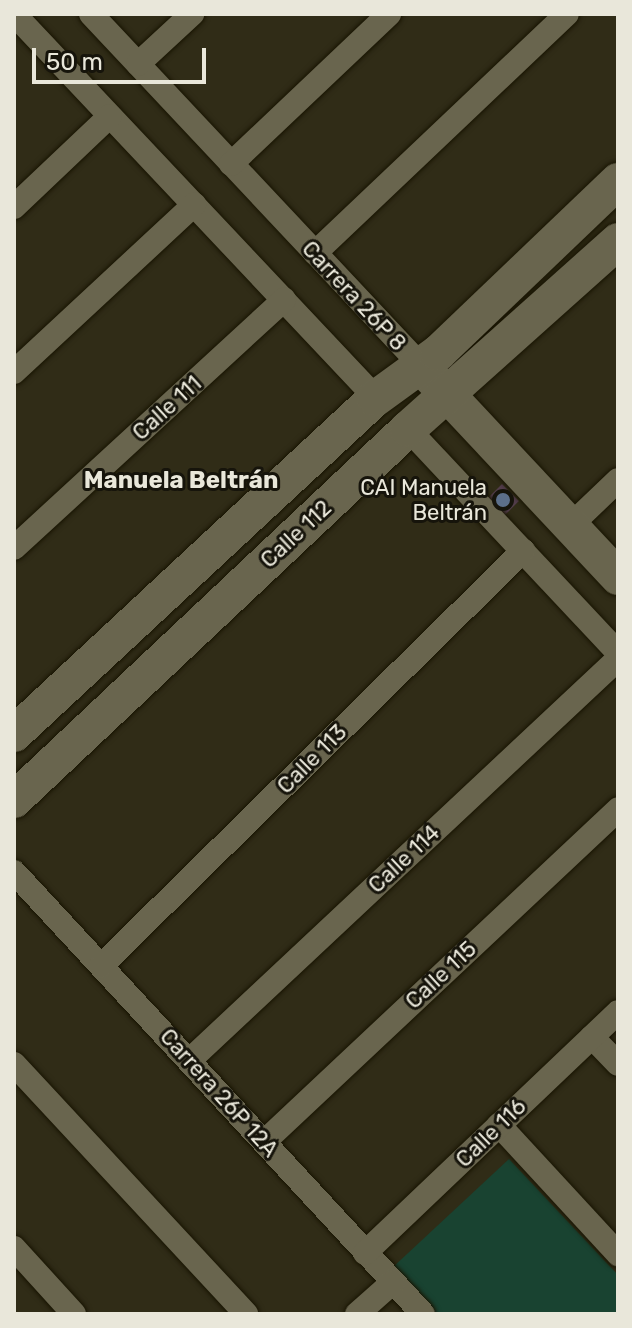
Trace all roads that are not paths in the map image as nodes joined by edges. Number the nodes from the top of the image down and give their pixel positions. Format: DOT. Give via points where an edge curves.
graph roads {
  1 [pos="14,14"];
  2 [pos="91,14"];
  3 [pos="192,14"];
  4 [pos="389,14"];
  5 [pos="567,14"];
  6 [pos="138,64"];
  7 [pos="110,116"];
  8 [pos="231,164"];
  9 [pos="618,181"];
  10 [pos="194,205"];
  11 [pos="14,207"];
  12 [pos="618,241"];
  13 [pos="315,253"];
  14 [pos="284,300"];
  15 [pos="421,366"];
  16 [pos="14,372"];
  17 [pos="447,395"];
  18 [pos="376,398"];
  19 [pos="408,429"];
  20 [pos="618,480"];
  21 [pos="570,526"];
  22 [pos="14,548"];
  23 [pos="523,551"];
  24 [pos="618,577"];
  25 [pos="618,656"];
  26 [pos="14,734"];
  27 [pos="14,800"];
  28 [pos="618,809"];
  29 [pos="14,872"];
  30 [pos="101,966"];
  31 [pos="618,1012"];
  32 [pos="592,1037"];
  33 [pos="191,1059"];
  34 [pos="14,1064"];
  35 [pos="618,1064"];
  36 [pos="499,1125"];
  37 [pos="264,1142"];
  38 [pos="14,1248"];
  39 [pos="365,1253"];
  40 [pos="618,1254"];
  41 [pos="393,1282"];
  42 [pos="74,1314"];
  43 [pos="246,1314"];
  44 [pos="357,1314"];
  45 [pos="423,1314"];
  1 -- 7 [label="street"];
  2 -- 6 [label="street, Carrera 26P 8"];
  3 -- 6 [label="street"];
  4 -- 8 [label="street"];
  5 -- 13 [label="street"];
  6 -- 8 [label="street, Carrera 26P 8"];
  7 -- 10 [label="street"];
  7 -- 11 [label="street"];
  8 -- 13 [label="street, Carrera 26P 8"];
  9 -- 15 [label="street, Calle 112"];
  10 -- 14 [label="street"];
  10 -- 16 [label="street"];
  12 -- 17 [label="street, Calle 112"];
  13 -- 15 [label="street, Carrera 26P 8"];
  14 -- 18 [label="street"];
  14 -- 22 [label="street, Calle 111"];
  15 -- 17 [label="street, Carrera 26P 8"];
  15 -- 18 [label="street, Calle 112"];
  17 -- 19 [label="street, Calle 112"];
  17 -- 21 [label="street, Carrera 26P 8"];
  18 -- 26 [label="street, Calle 112"];
  19 -- 23 [label="street"];
  19 -- 27 [label="street, Calle 112"];
  20 -- 21 [label="street"];
  21 -- 24 [label="street, Carrera 26P 8"];
  23 -- 25 [label="street"];
  23 -- 30 [label="street, Calle 113"];
  25 -- 33 [label="street, Calle 114"];
  28 -- 37 [label="street, Calle 115"];
  29 -- 30 [label="street, Carrera 26P 12A"];
  30 -- 33 [label="street, Carrera 26P 12A"];
  31 -- 32 [label="street, Calle 116"];
  32 -- 35 [label="street"];
  32 -- 36 [label="street, Calle 116"];
  33 -- 37 [label="street, Carrera 26P 12A"];
  34 -- 43 [label="street"];
  36 -- 39 [label="street, Calle 116"];
  36 -- 40 [label="street"];
  37 -- 39 [label="street, Carrera 26P 12A"];
  38 -- 42 [label="street"];
  39 -- 41 [label="street, Carrera 26P 12A"];
  41 -- 44 [label="street"];
  41 -- 45 [label="street, Carrera 26P 12A"];
}
